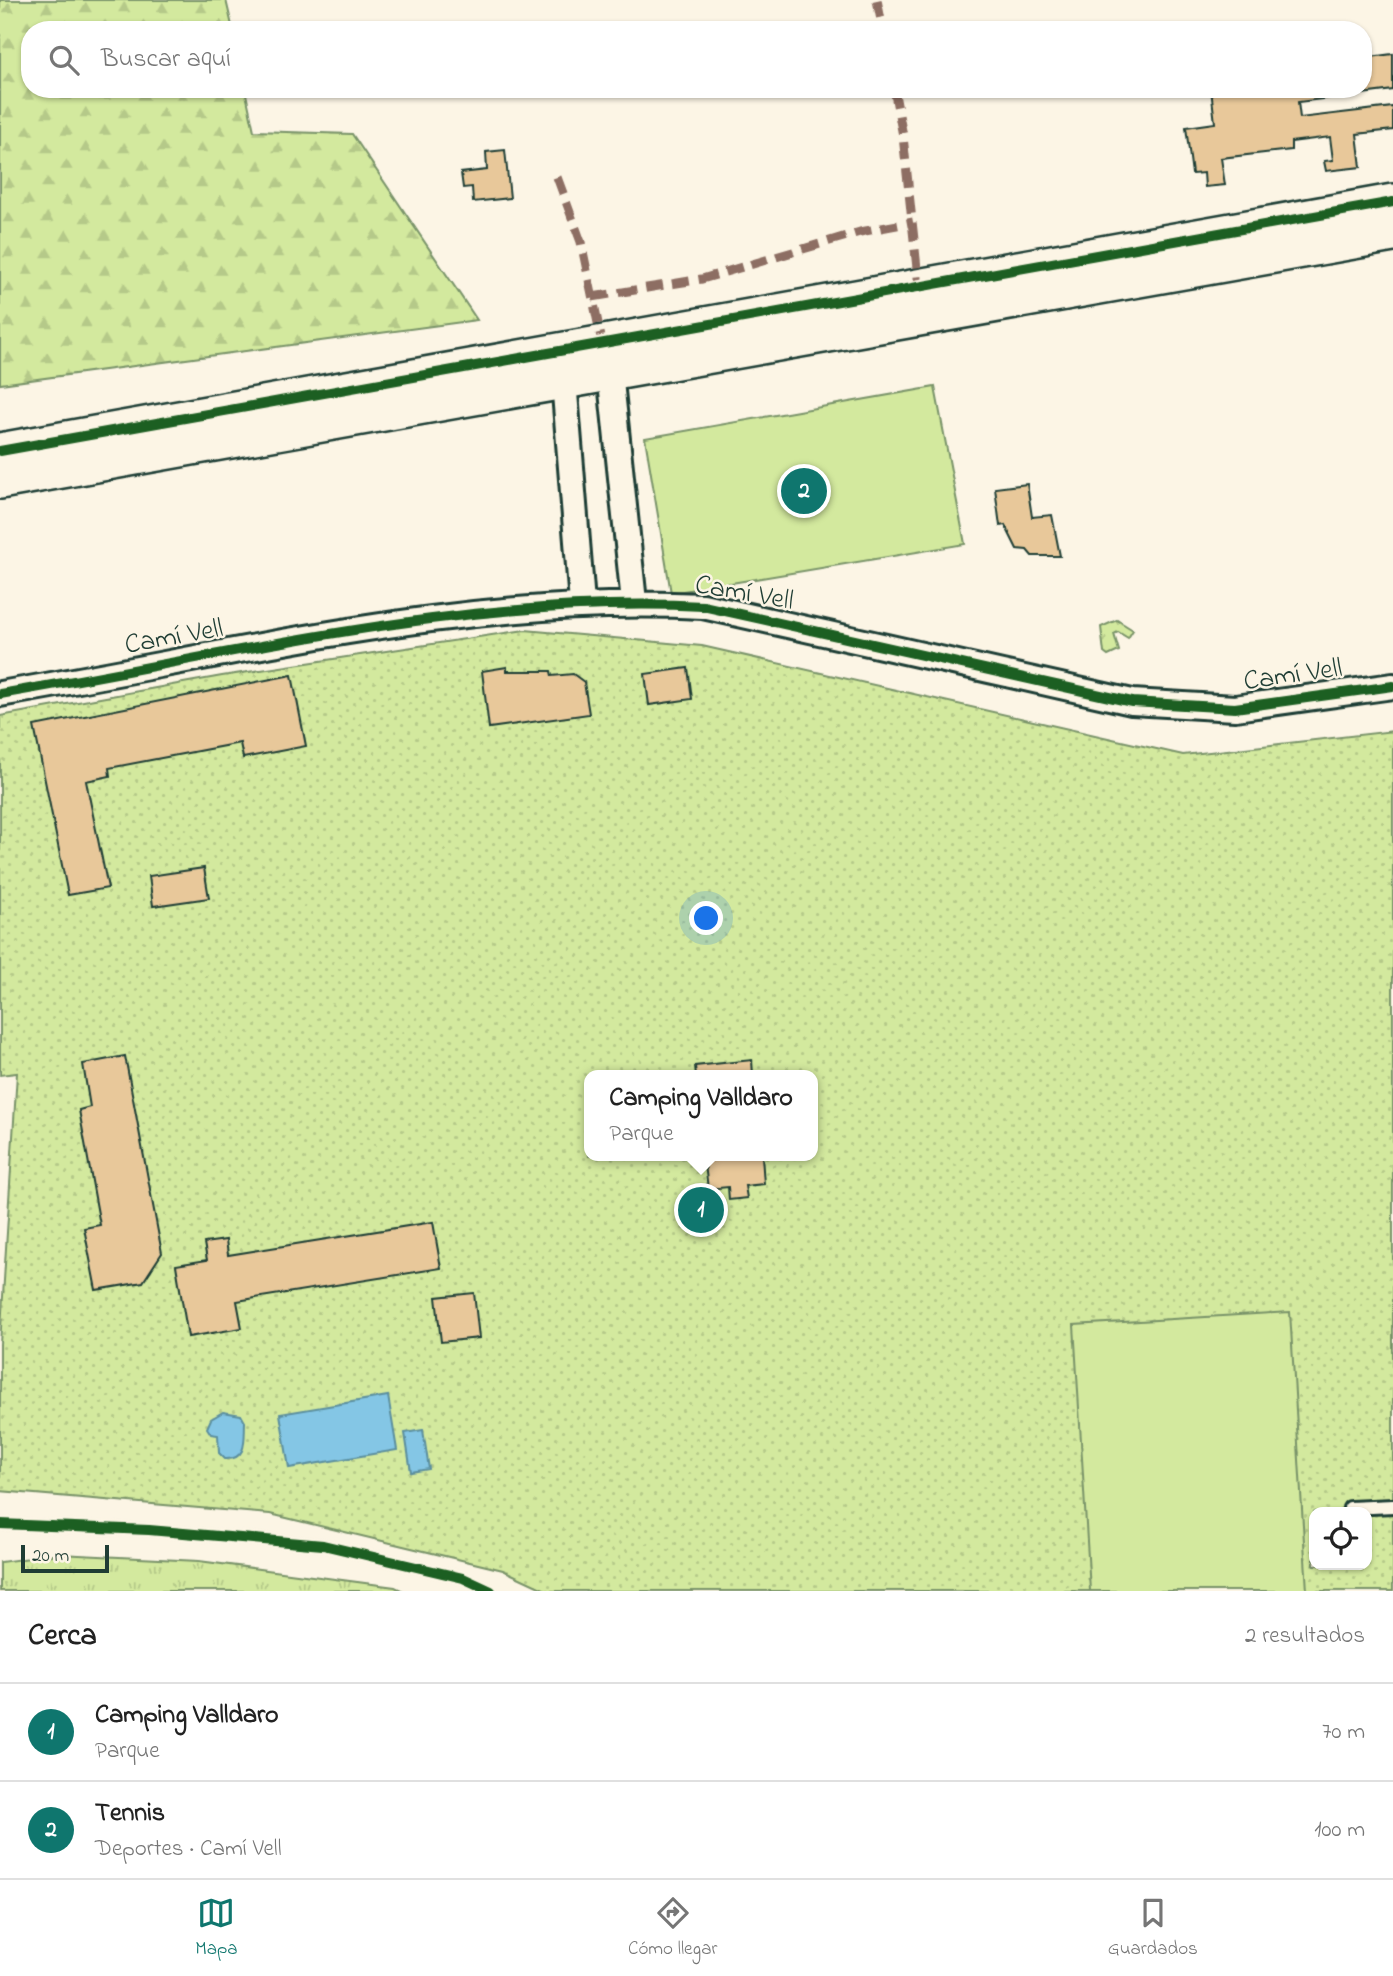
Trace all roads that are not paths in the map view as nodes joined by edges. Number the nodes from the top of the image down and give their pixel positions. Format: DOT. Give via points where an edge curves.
graph roads {
  1 [pos="1393,202"];
  2 [pos="1393,234"];
  3 [pos="610,372"];
  4 [pos="564,381"];
  5 [pos="0,451"];
  6 [pos="0,481"];
  7 [pos="582,603"];
  8 [pos="635,603"];
  9 [pos="1393,686"];
  10 [pos="0,694"];
  11 [pos="1393,1506"];
  12 [pos="1372,1507"];
  1 -- 5 [label="street"];
  2 -- 3 [label="street"];
  3 -- 4 [label="street"];
  3 -- 8 [label="street"];
  4 -- 6 [label="street"];
  4 -- 7 [label="street"];
  7 -- 8 [label="street, Camí Vell"];
  7 -- 10 [label="street, Camí Vell" via="484,611 339,633"];
  8 -- 9 [label="street, Camí Vell" via="703,606 1132,702 1235,708"];
  11 -- 12 [label="lane"];
}
